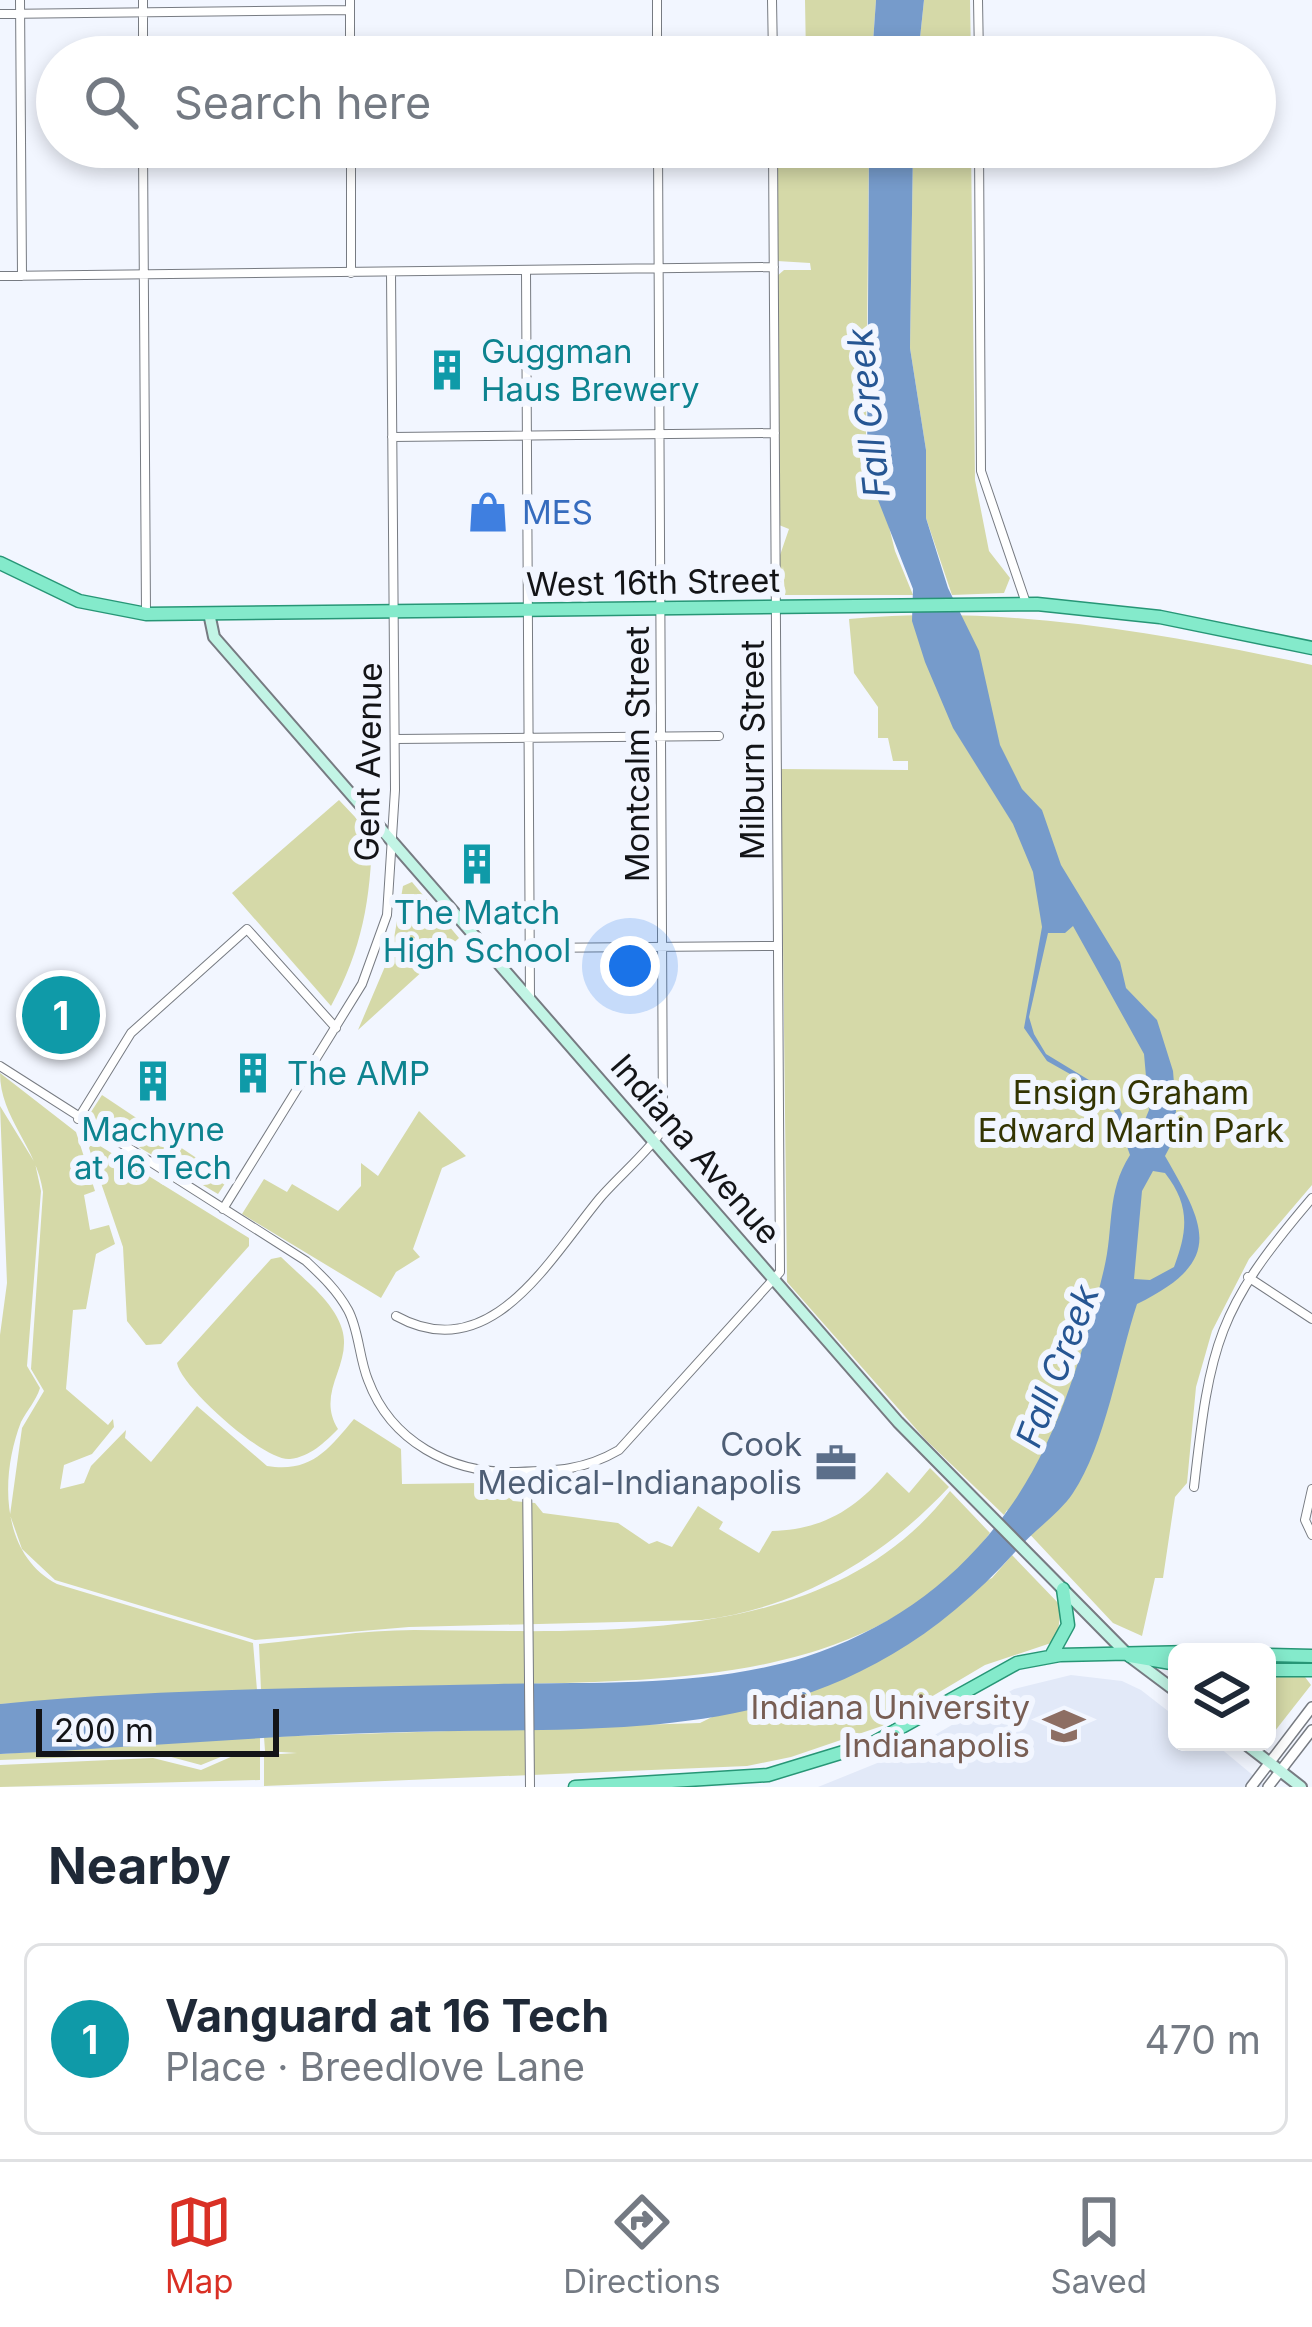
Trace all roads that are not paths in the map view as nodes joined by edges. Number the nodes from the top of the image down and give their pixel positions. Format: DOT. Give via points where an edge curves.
graph roads {
  1 [pos="20,0"];
  2 [pos="142,0"];
  3 [pos="657,0"];
  4 [pos="772,0"];
  5 [pos="978,0"];
  6 [pos="350,5"];
  7 [pos="142,12"];
  8 [pos="20,13"];
  9 [pos="0,14"];
  10 [pos="143,36"];
  11 [pos="350,36"];
  12 [pos="657,36"];
  13 [pos="772,36"];
  14 [pos="979,36"];
  15 [pos="143,168"];
  16 [pos="351,168"];
  17 [pos="658,168"];
  18 [pos="773,168"];
  19 [pos="979,168"];
  20 [pos="774,267"];
  21 [pos="659,269"];
  22 [pos="526,271"];
  23 [pos="391,272"];
  24 [pos="352,273"];
  25 [pos="144,274"];
  26 [pos="0,276"];
  27 [pos="22,276"];
  28 [pos="775,433"];
  29 [pos="660,434"];
  30 [pos="527,436"];
  31 [pos="392,437"];
  32 [pos="0,563"];
  33 [pos="1027,604"];
  34 [pos="661,608"];
  35 [pos="776,608"];
  36 [pos="527,610"];
  37 [pos="393,612"];
  38 [pos="146,614"];
  39 [pos="209,614"];
  40 [pos="1312,648"];
  41 [pos="719,736"];
  42 [pos="661,737"];
  43 [pos="529,738"];
  44 [pos="395,739"];
  45 [pos="392,840"];
  46 [pos="777,946"];
  47 [pos="662,947"];
  48 [pos="530,948"];
  49 [pos="530,1000"];
  50 [pos="336,1028"];
  51 [pos="0,1066"];
  52 [pos="78,1119"];
  53 [pos="654,1141"];
  54 [pos="1312,1198"];
  55 [pos="223,1209"];
  56 [pos="772,1277"];
  57 [pos="1248,1277"];
  58 [pos="396,1316"];
  59 [pos="1312,1318"];
  60 [pos="527,1472"];
  61 [pos="1194,1486"];
  62 [pos="1312,1490"];
  63 [pos="1312,1535"];
  64 [pos="1063,1589"];
  65 [pos="1168,1651"];
  66 [pos="1276,1655"];
  67 [pos="1051,1656"];
  68 [pos="1129,1656"];
  69 [pos="1312,1656"];
  70 [pos="1168,1662"];
  71 [pos="1276,1670"];
  72 [pos="1312,1670"];
  73 [pos="1168,1685"];
  74 [pos="1312,1707"];
  75 [pos="1312,1730"];
  76 [pos="1254,1751"];
  77 [pos="1268,1762"];
  78 [pos="1280,1771"];
  79 [pos="734,1783"];
  80 [pos="530,1787"];
  81 [pos="575,1787"];
  82 [pos="1251,1787"];
  83 [pos="1268,1787"];
  84 [pos="1301,1787"];
  1 -- 8 [label="street"];
  2 -- 7 [label="street"];
  3 -- 12 [label="street"];
  4 -- 13 [label="street"];
  5 -- 14 [label="street"];
  6 -- 7 [label="street"];
  6 -- 11 [label="street"];
  7 -- 8 [label="street"];
  7 -- 10 [label="street"];
  8 -- 9 [label="street"];
  8 -- 27 [label="street"];
  15 -- 25 [label="street"];
  16 -- 24 [label="street"];
  17 -- 21 [label="street, Montcalm Street"];
  18 -- 20 [label="street, Milburn Street"];
  19 -- 33 [label="street" via="981,472"];
  20 -- 21 [label="street"];
  20 -- 28 [label="street, Milburn Street"];
  21 -- 22 [label="street"];
  21 -- 29 [label="street, Montcalm Street"];
  22 -- 23 [label="street"];
  22 -- 30 [label="street"];
  23 -- 24 [label="street"];
  23 -- 31 [label="street, Gent Avenue"];
  24 -- 25 [label="street"];
  25 -- 27 [label="street"];
  25 -- 38 [label="street"];
  26 -- 27 [label="street"];
  28 -- 29 [label="street"];
  28 -- 35 [label="street, Milburn Street"];
  29 -- 30 [label="street"];
  29 -- 34 [label="street, Montcalm Street"];
  30 -- 31 [label="street"];
  30 -- 36 [label="street"];
  31 -- 37 [label="street, Gent Avenue"];
  32 -- 38 [label="main road, West 16th Street" via="79,601"];
  33 -- 35 [label="main road, West 16th Street"];
  33 -- 40 [label="main road, West 16th Street" via="1170,618"];
  34 -- 35 [label="main road, West 16th Street"];
  34 -- 36 [label="main road, West 16th Street"];
  34 -- 42 [label="street, Montcalm Street"];
  35 -- 46 [label="street, Milburn Street"];
  36 -- 37 [label="main road, West 16th Street"];
  36 -- 43 [label="street"];
  37 -- 39 [label="main road, West 16th Street"];
  37 -- 44 [label="street, Gent Avenue"];
  38 -- 39 [label="main road, West 16th Street"];
  39 -- 45 [label="main road, Indiana Avenue" via="214,637"];
  41 -- 42 [label="street"];
  42 -- 43 [label="street"];
  42 -- 47 [label="street, Montcalm Street"];
  43 -- 44 [label="street"];
  43 -- 48 [label="street"];
  44 -- 45 [label="street, Gent Avenue"];
  45 -- 49 [label="main road, Indiana Avenue"];
  45 -- 50 [label="street, Gent Avenue" via="383,937"];
  46 -- 47 [label="street"];
  46 -- 56 [label="street, Milburn Street" via="780,1272"];
  47 -- 48 [label="street"];
  47 -- 53 [label="street, Montcalm Street" via="663,1129"];
  48 -- 49 [label="street"];
  49 -- 53 [label="main road, Indiana Avenue"];
  50 -- 52 [label="street" via="247,929 130,1033"];
  50 -- 55 [label="street, Gent Avenue"];
  51 -- 52 [label="street"];
  52 -- 55 [label="street"];
  53 -- 56 [label="main road, Indiana Avenue"];
  53 -- 58 [label="street" via="497,1316 444,1331"];
  54 -- 57 [label="street"];
  55 -- 60 [label="street" via="335,1288 351,1315 369,1384 410,1438 476,1472"];
  56 -- 60 [label="street" via="619,1450 589,1467"];
  56 -- 64 [label="main road, Indiana Avenue"];
  57 -- 59 [label="street"];
  57 -- 61 [label="street" via="1207,1375"];
  60 -- 80 [label="street"];
  62 -- 63 [label="street" via="1305,1522"];
  64 -- 67 [label="main road" via="1069,1625"];
  64 -- 68 [label="main road, Indiana Avenue"];
  65 -- 68 [label="main road"];
  66 -- 69 [label="main road"];
  67 -- 68 [label="main road"];
  67 -- 79 [label="main road" via="998,1670 856,1749"];
  68 -- 70 [label="main road"];
  68 -- 73 [label="main road, Indiana Avenue"];
  71 -- 72 [label="main road"];
  74 -- 77 [label="street"];
  75 -- 78 [label="street"];
  76 -- 77 [label="main road"];
  77 -- 78 [label="main road"];
  77 -- 82 [label="street"];
  78 -- 83 [label="street"];
  78 -- 84 [label="main road"];
  79 -- 81 [label="main road"];
}
